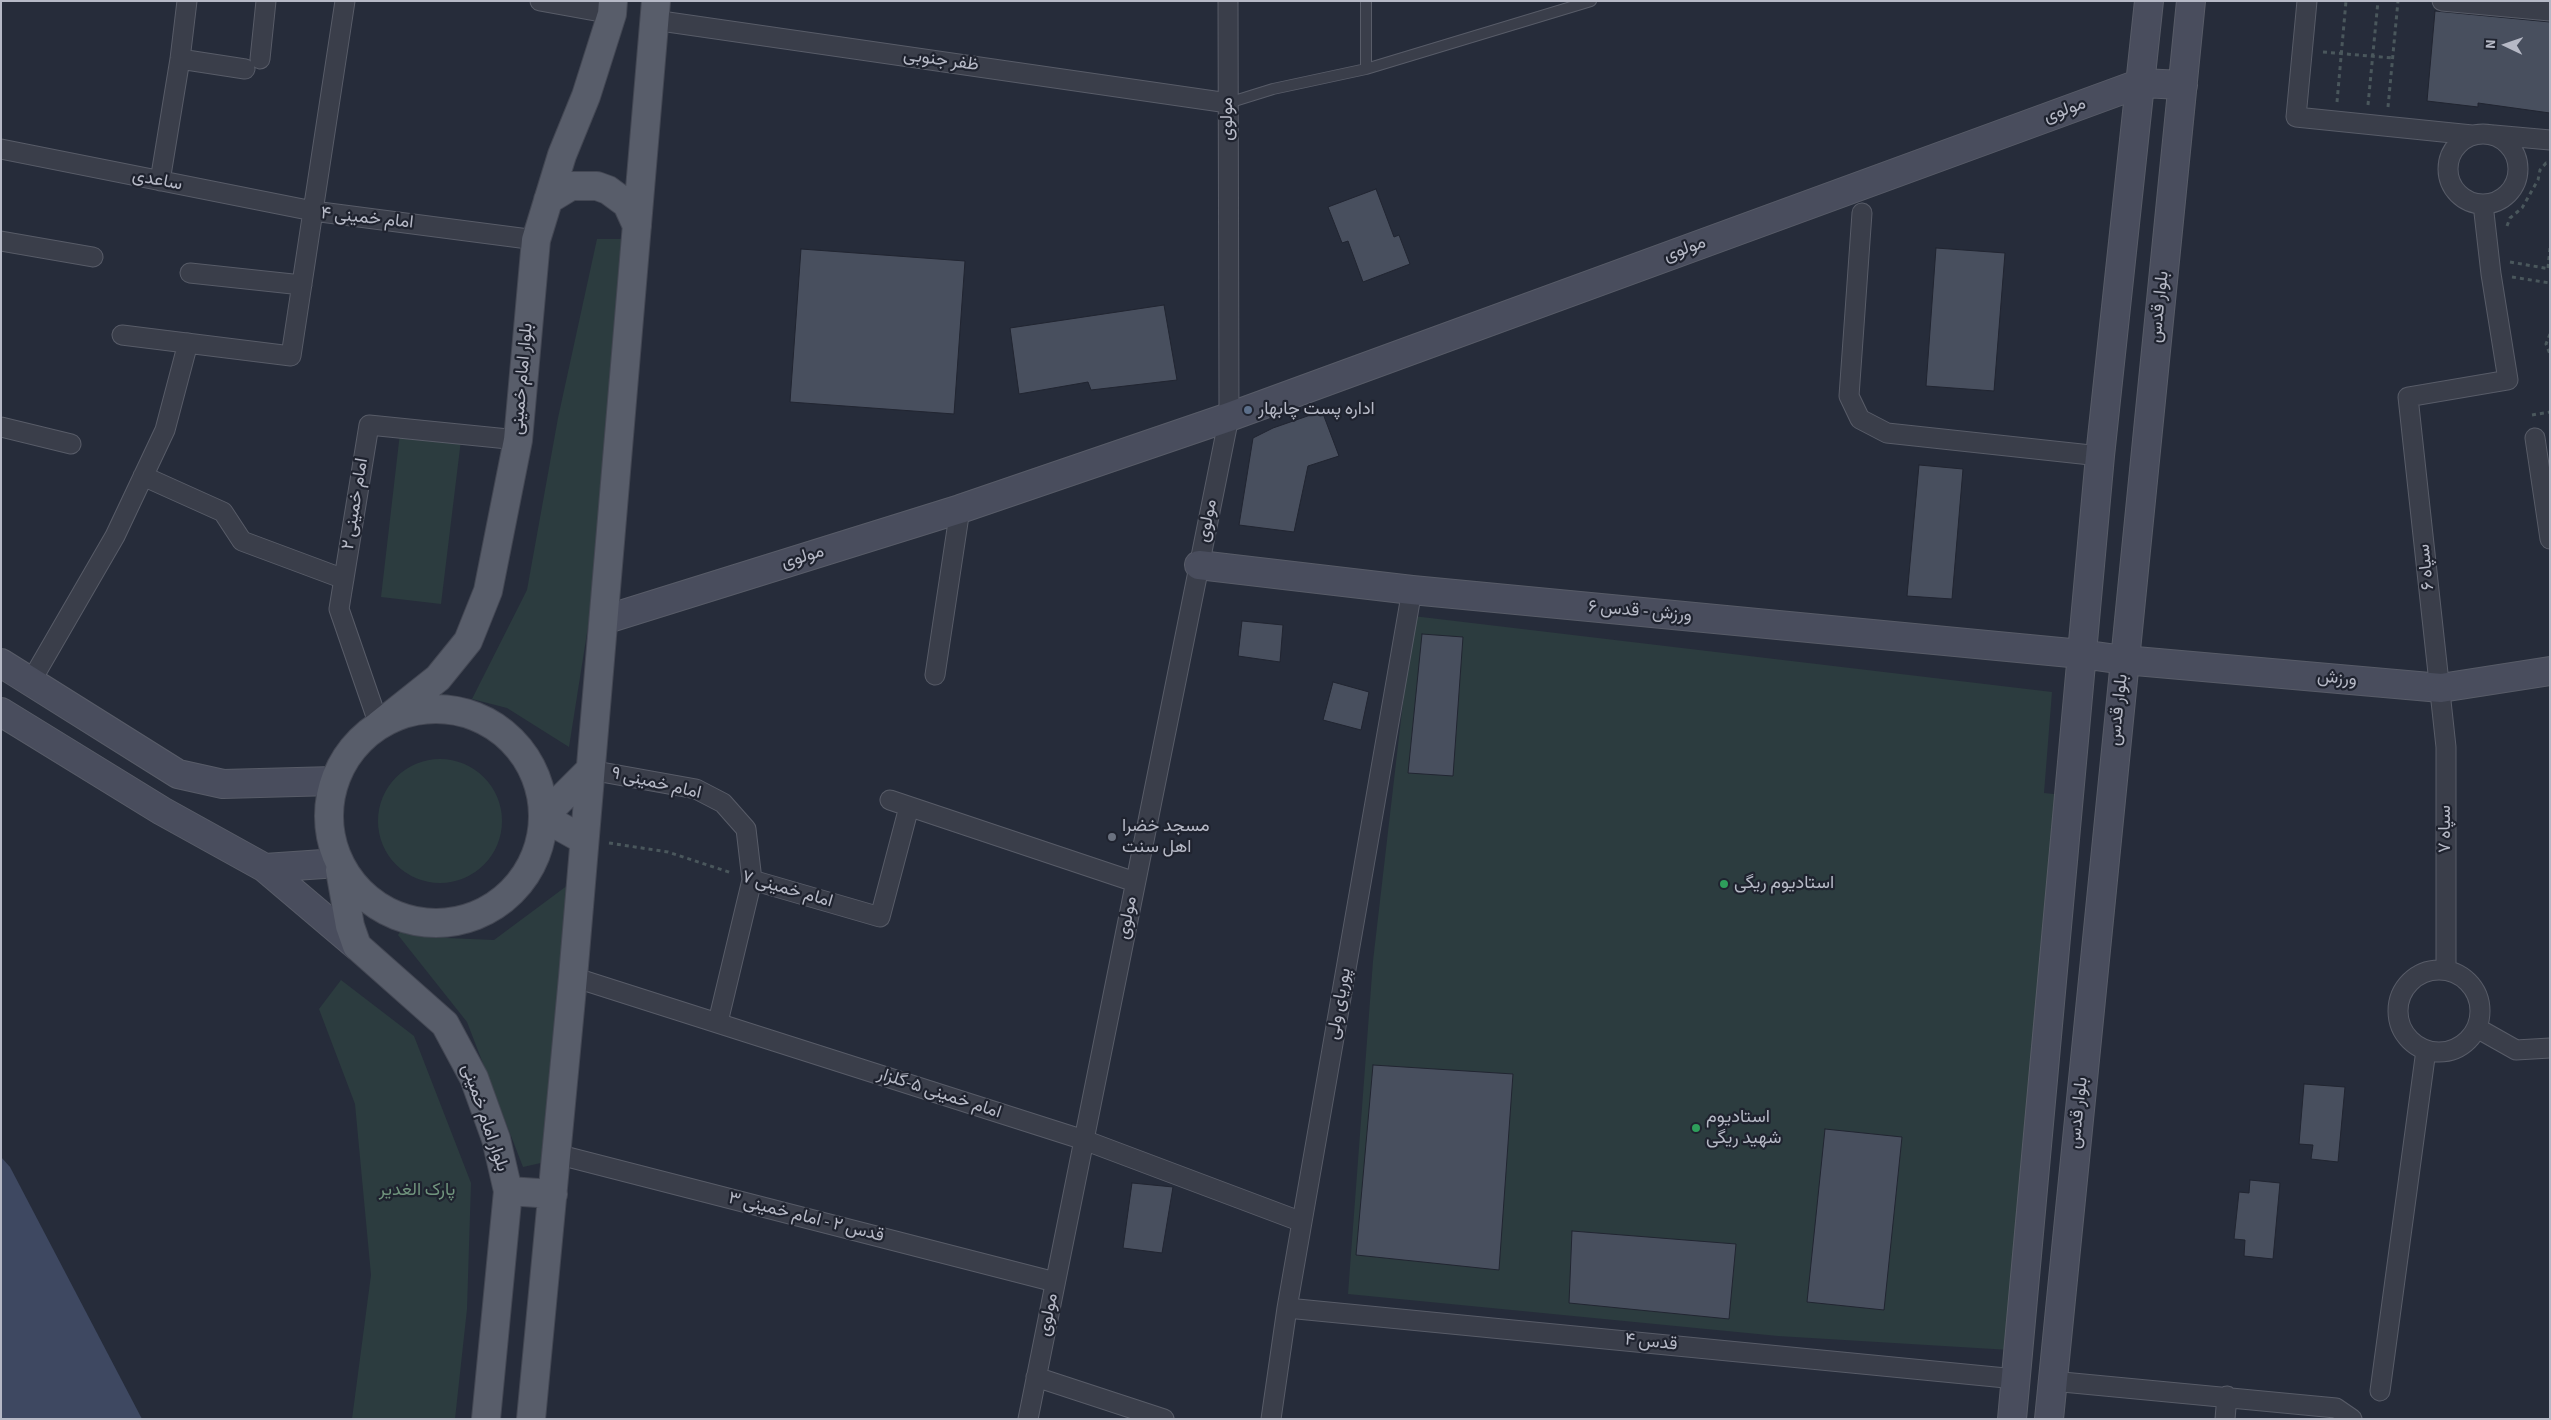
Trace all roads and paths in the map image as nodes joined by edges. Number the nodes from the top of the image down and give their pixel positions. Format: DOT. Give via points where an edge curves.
graph roads {
  1 [pos="187,1"];
  2 [pos="266,1"];
  3 [pos="346,1"];
  4 [pos="540,1"];
  5 [pos="1228,1"];
  6 [pos="1366,1"];
  7 [pos="1591,1"];
  8 [pos="2149,1"];
  9 [pos="2191,1"];
  10 [pos="2306,1"];
  11 [pos="2346,1"];
  12 [pos="2378,1"];
  13 [pos="2398,1"];
  14 [pos="2442,1"];
  15 [pos="612,7"];
  16 [pos="655,11"];
  17 [pos="2550,11"];
  18 [pos="2302,50"];
  19 [pos="2342,53"];
  20 [pos="2372,57"];
  21 [pos="2393,58"];
  22 [pos="180,59"];
  23 [pos="1366,68"];
  24 [pos="2141,83"];
  25 [pos="2183,85"];
  26 [pos="1228,103"];
  27 [pos="2336,120"];
  28 [pos="2366,123"];
  29 [pos="2386,125"];
  30 [pos="2472,135"];
  31 [pos="2494,135"];
  32 [pos="2550,140"];
  33 [pos="1,149"];
  34 [pos="2550,164"];
  35 [pos="160,181"];
  36 [pos="548,200"];
  37 [pos="2483,204"];
  38 [pos="313,212"];
  39 [pos="1862,213"];
  40 [pos="637,226"];
  41 [pos="2508,235"];
  42 [pos="536,240"];
  43 [pos="1,241"];
  44 [pos="2550,248"];
  45 [pos="2508,253"];
  46 [pos="93,257"];
  47 [pos="2549,268"];
  48 [pos="190,273"];
  49 [pos="2491,274"];
  50 [pos="2550,283"];
  51 [pos="302,285"];
  52 [pos="2550,334"];
  53 [pos="122,335"];
  54 [pos="188,343"];
  55 [pos="2550,354"];
  56 [pos="2550,412"];
  57 [pos="2532,414"];
  58 [pos="1229,416"];
  59 [pos="1,427"];
  60 [pos="2535,438"];
  61 [pos="518,440"];
  62 [pos="71,444"];
  63 [pos="2100,456"];
  64 [pos="143,476"];
  65 [pos="960,509"];
  66 [pos="2550,539"];
  67 [pos="1199,566"];
  68 [pos="344,579"];
  69 [pos="1412,590"];
  70 [pos="604,620"];
  71 [pos="2081,654"];
  72 [pos="2124,660"];
  73 [pos="1,663"];
  74 [pos="2550,672"];
  75 [pos="935,675"];
  76 [pos="30,683"];
  77 [pos="2441,688"];
  78 [pos="1,712"];
  79 [pos="379,725"];
  80 [pos="590,770"];
  81 [pos="178,774"];
  82 [pos="334,781"];
  83 [pos="890,800"];
  84 [pos="909,807"];
  85 [pos="162,811"];
  86 [pos="543,817"];
  87 [pos="584,840"];
  88 [pos="338,863"];
  89 [pos="266,868"];
  90 [pos="752,880"];
  91 [pos="1136,882"];
  92 [pos="356,946"];
  93 [pos="2446,970"];
  94 [pos="573,977"];
  95 [pos="718,1022"];
  96 [pos="2477,1028"];
  97 [pos="2550,1048"];
  98 [pos="2426,1050"];
  99 [pos="1084,1140"];
  100 [pos="556,1154"];
  101 [pos="508,1191"];
  102 [pos="553,1194"];
  103 [pos="1302,1222"];
  104 [pos="1055,1282"];
  105 [pos="1287,1308"];
  106 [pos="1036,1377"];
  107 [pos="2016,1379"];
  108 [pos="2052,1381"];
  109 [pos="2380,1391"];
  110 [pos="2227,1396"];
  111 [pos="486,1419"];
  112 [pos="531,1419"];
  113 [pos="1028,1419"];
  114 [pos="1164,1419"];
  115 [pos="1271,1419"];
  116 [pos="2012,1419"];
  117 [pos="2048,1419"];
  118 [pos="2225,1419"];
  119 [pos="2352,1419"];
  1 -- 22 [label="street"];
  2 -- 22 [label="street" via="252,64"];
  3 -- 38 [label="street"];
  4 -- 15 [label="street"];
  5 -- 26 [label="street, مولوی"];
  6 -- 23 [label="lane"];
  7 -- 23 [label="lane"];
  8 -- 24 [label="street"];
  9 -- 25 [label="street, بلوار قدس"];
  10 -- 18 [label="street"];
  11 -- 19 [label="path"];
  12 -- 20 [label="path"];
  13 -- 21 [label="path"];
  14 -- 17 [label="street"];
  15 -- 16 [label="main road"];
  15 -- 36 [label="main road, بلوار امام خمینی" via="586,96 562,154"];
  16 -- 26 [label="street, ظفر جنوبی"];
  16 -- 40 [label="main road"];
  18 -- 19 [label="path"];
  18 -- 27 [label="street" via="2296,117"];
  19 -- 20 [label="path"];
  19 -- 27 [label="path"];
  20 -- 21 [label="path"];
  20 -- 28 [label="path"];
  21 -- 29 [label="path"];
  22 -- 35 [label="street"];
  23 -- 26 [label="lane"];
  24 -- 25 [label="street"];
  24 -- 58 [label="street, مولوی"];
  24 -- 63 [label="street"];
  25 -- 72 [label="street, بلوار قدس"];
  26 -- 58 [label="street, مولوی"];
  27 -- 28 [label="street"];
  28 -- 29 [label="street"];
  29 -- 30 [label="street"];
  30 -- 31 [label="street"];
  30 -- 37 [label="street" via="2455,148 2448,169 2455,189 2472,202"];
  31 -- 32 [label="street"];
  31 -- 37 [label="street" via="2512,148 2518,168 2512,190 2494,202"];
  33 -- 35 [label="street, ساعدی"];
  34 -- 41 [label="path" via="2540,170 2522,208 2510,218"];
  35 -- 38 [label="street, ساعدی"];
  36 -- 40 [label="main road" via="571,186 597,186 622,200 633,214"];
  36 -- 42 [label="main road, بلوار امام خمینی"];
  37 -- 49 [label="street"];
  38 -- 42 [label="street, امام خمینی ۴"];
  38 -- 51 [label="street, امام خمینی ۴"];
  39 -- 63 [label="street" via="1849,396 1860,419 1887,433"];
  40 -- 70 [label="main road"];
  42 -- 61 [label="main road, بلوار امام خمینی"];
  43 -- 46 [label="street"];
  44 -- 47 [label="path"];
  45 -- 47 [label="path" via="2508,262"];
  48 -- 51 [label="street"];
  49 -- 50 [label="path"];
  49 -- 77 [label="street, سپاه ۶" via="2508,380 2408,397"];
  51 -- 54 [label="street, امام خمینی ۴" via="291,356"];
  52 -- 55 [label="path" via="2546,344"];
  53 -- 54 [label="street"];
  54 -- 64 [label="street" via="165,430"];
  56 -- 57 [label="path"];
  58 -- 65 [label="street, مولوی"];
  58 -- 67 [label="street, مولوی"];
  59 -- 62 [label="street"];
  60 -- 66 [label="street"];
  61 -- 68 [label="street, امام خمینی ۲" via="369,425"];
  61 -- 79 [label="main road, بلوار امام خمینی" via="488,591 468,640 438,678"];
  63 -- 71 [label="street"];
  64 -- 68 [label="street" via="223,512 242,541"];
  64 -- 76 [label="street" via="115,536"];
  65 -- 70 [label="street, مولوی"];
  65 -- 75 [label="street"];
  67 -- 69 [label="street, ورزش - قدس ۶"];
  67 -- 91 [label="street, مولوی"];
  68 -- 79 [label="street, امام خمینی ۲" via="339,609"];
  69 -- 71 [label="street, ورزش - قدس ۶"];
  69 -- 103 [label="street, پوریای ولی"];
  70 -- 80 [label="main road"];
  71 -- 72 [label="street, ورزش - قدس ۶"];
  71 -- 107 [label="street"];
  72 -- 77 [label="street, ورزش"];
  72 -- 108 [label="street, بلوار قدس"];
  73 -- 76 [label="street"];
  74 -- 77 [label="street, ورزش"];
  76 -- 81 [label="street"];
  77 -- 93 [label="street, سپاه ۷" via="2446,747"];
  78 -- 85 [label="street"];
  79 -- 82 [label="main road" via="355,746"];
  79 -- 86 [label="main road" via="402,714 426,709 452,710 499,729 531,768 540,792"];
  80 -- 86 [label="main road"];
  80 -- 87 [label="main road"];
  80 -- 90 [label="street, امام خمینی ۹" via="688,787 723,803 746,829"];
  81 -- 82 [label="street" via="223,784"];
  81 -- 85 [label="street" via="184,794 182,803 175,810"];
  82 -- 88 [label="main road" via="328,808 330,836"];
  83 -- 84 [label="street"];
  84 -- 90 [label="street, امام خمینی ۷" via="880,917"];
  84 -- 91 [label="street"];
  85 -- 89 [label="street"];
  86 -- 87 [label="main road"];
  86 -- 88 [label="main road" via="529,870 512,892 491,909 466,920 421,923 387,912 364,897"];
  87 -- 90 [label="path, امام خمینی ۷" via="668,852"];
  87 -- 94 [label="main road"];
  88 -- 89 [label="street"];
  88 -- 92 [label="main road"];
  89 -- 92 [label="street"];
  90 -- 95 [label="street"];
  91 -- 99 [label="street, مولوی"];
  92 -- 101 [label="main road, بلوار امام خمینی" via="445,1024 474,1078 496,1139"];
  93 -- 96 [label="street" via="2468,982 2475,991 2480,1003"];
  93 -- 98 [label="street" via="2434,970 2412,980 2399,1001 2400,1025 2415,1045"];
  94 -- 95 [label="street, امام خمینی ۵-گلزار"];
  94 -- 100 [label="main road"];
  95 -- 99 [label="street, امام خمینی ۵-گلزار"];
  96 -- 97 [label="street" via="2516,1050"];
  96 -- 98 [label="street" via="2472,1037 2456,1049 2436,1053"];
  98 -- 109 [label="street"];
  99 -- 103 [label="street, امام خمینی ۵-گلزار"];
  99 -- 104 [label="street, مولوی"];
  100 -- 102 [label="main road"];
  100 -- 104 [label="street, قدس ۲ - امام خمینی ۳"];
  101 -- 102 [label="main road"];
  101 -- 111 [label="main road, بلوار امام خمینی"];
  102 -- 112 [label="main road"];
  103 -- 105 [label="street, پوریای ولی"];
  104 -- 106 [label="street, مولوی"];
  105 -- 107 [label="street, قدس ۴"];
  105 -- 115 [label="street, پوریای ولی"];
  106 -- 113 [label="street, مولوی"];
  106 -- 114 [label="street"];
  107 -- 108 [label="street"];
  107 -- 116 [label="street"];
  108 -- 110 [label="street"];
  108 -- 117 [label="street, بلوار قدس"];
  110 -- 118 [label="street"];
  110 -- 119 [label="street" via="2336,1408"];
}
